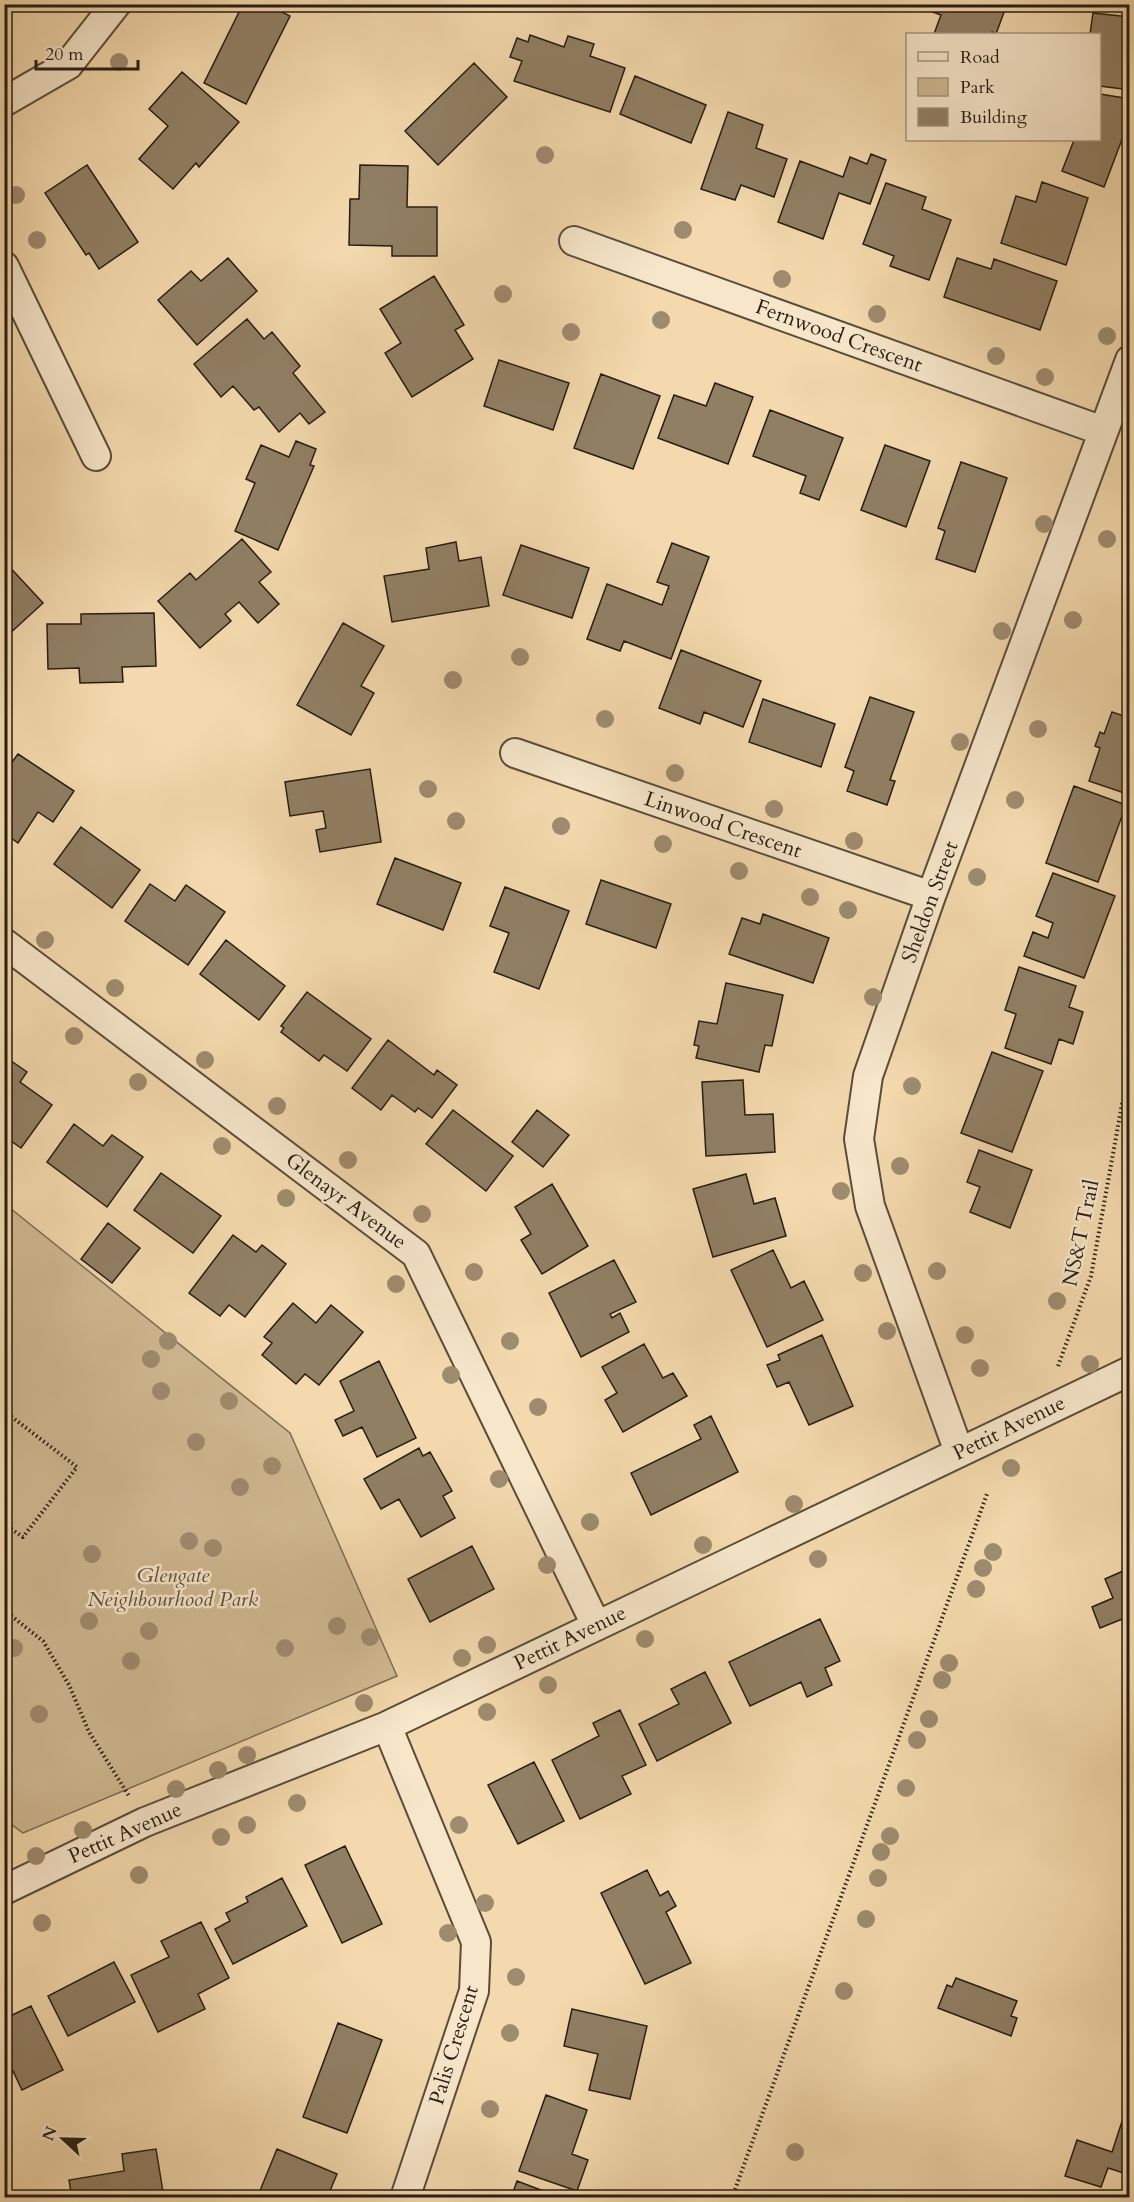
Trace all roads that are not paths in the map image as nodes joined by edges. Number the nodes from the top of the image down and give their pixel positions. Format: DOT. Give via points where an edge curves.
graph roads {
  1 [pos="116,4"];
  2 [pos="4,102"];
  3 [pos="574,241"];
  4 [pos="4,266"];
  5 [pos="1130,360"];
  6 [pos="1103,431"];
  7 [pos="96,456"];
  8 [pos="515,753"];
  9 [pos="931,896"];
  10 [pos="4,943"];
  11 [pos="1130,1371"];
  12 [pos="959,1452"];
  13 [pos="596,1625"];
  14 [pos="387,1726"];
  15 [pos="4,1890"];
  16 [pos="405,2198"];
  1 -- 2 [label="street" via="68,65"];
  3 -- 6 [label="street, Fernwood Crescent"];
  4 -- 7 [label="street"];
  5 -- 6 [label="street, Sheldon Street"];
  6 -- 9 [label="street, Sheldon Street"];
  8 -- 9 [label="street, Linwood Crescent"];
  9 -- 12 [label="street, Sheldon Street" via="868,1076 859,1139 870,1206"];
  10 -- 13 [label="street, Glenayr Avenue" via="416,1254"];
  11 -- 12 [label="street, Pettit Avenue"];
  12 -- 13 [label="street, Pettit Avenue"];
  13 -- 14 [label="street, Pettit Avenue"];
  14 -- 15 [label="street, Pettit Avenue" via="145,1822"];
  14 -- 16 [label="street, Palis Crescent" via="476,1942 474,1991"];
}
